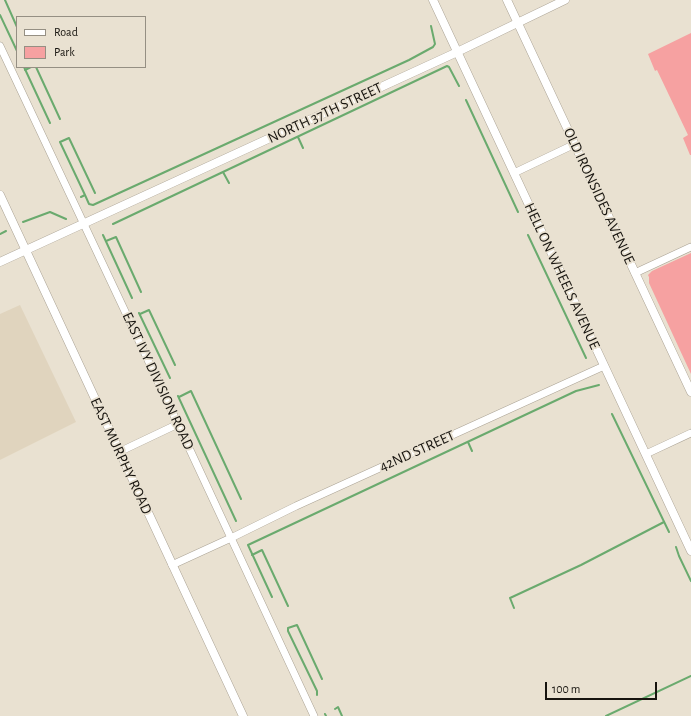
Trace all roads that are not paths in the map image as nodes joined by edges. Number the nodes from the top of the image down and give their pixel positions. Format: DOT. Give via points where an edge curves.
graph roads {
  1 [pos="433,0"];
  2 [pos="507,0"];
  3 [pos="565,0"];
  4 [pos="518,22"];
  5 [pos="0,46"];
  6 [pos="458,51"];
  7 [pos="575,144"];
  8 [pos="514,173"];
  9 [pos="0,195"];
  10 [pos="84,224"];
  11 [pos="691,246"];
  12 [pos="26,250"];
  13 [pos="0,262"];
  14 [pos="635,273"];
  15 [pos="604,366"];
  16 [pos="691,392"];
  17 [pos="178,424"];
  18 [pos="691,433"];
  19 [pos="120,452"];
  20 [pos="646,454"];
  21 [pos="231,538"];
  22 [pos="691,551"];
  23 [pos="172,565"];
  24 [pos="243,716"];
  25 [pos="314,716"];
  1 -- 6 [label="street, HELL ON WHEELS AVENUE"];
  2 -- 4 [label="street, OLD IRONSIDES AVENUE"];
  3 -- 4 [label="street, NORTH 37TH STREET"];
  4 -- 6 [label="street, NORTH 37TH STREET"];
  4 -- 7 [label="street, OLD IRONSIDES AVENUE"];
  5 -- 10 [label="street, EAST IVY DIVISION ROAD"];
  6 -- 8 [label="street, HELL ON WHEELS AVENUE"];
  6 -- 10 [label="street, NORTH 37TH STREET"];
  7 -- 8 [label="street"];
  7 -- 14 [label="street, OLD IRONSIDES AVENUE"];
  8 -- 15 [label="street, HELL ON WHEELS AVENUE"];
  9 -- 12 [label="street, EAST MURPHY ROAD"];
  10 -- 12 [label="street, NORTH 37TH STREET"];
  10 -- 17 [label="street, EAST IVY DIVISION ROAD"];
  11 -- 14 [label="street"];
  12 -- 13 [label="street, NORTH 37TH STREET"];
  12 -- 19 [label="street, EAST MURPHY ROAD"];
  14 -- 16 [label="street, OLD IRONSIDES AVENUE"];
  15 -- 20 [label="street, HELL ON WHEELS AVENUE"];
  15 -- 21 [label="street, 42ND STREET"];
  17 -- 19 [label="street"];
  17 -- 21 [label="street, EAST IVY DIVISION ROAD"];
  18 -- 20 [label="street"];
  19 -- 23 [label="street, EAST MURPHY ROAD"];
  20 -- 22 [label="street, HELL ON WHEELS AVENUE"];
  21 -- 23 [label="street, 42ND STREET"];
  21 -- 25 [label="street, EAST IVY DIVISION ROAD"];
  23 -- 24 [label="street, EAST MURPHY ROAD"];
}
